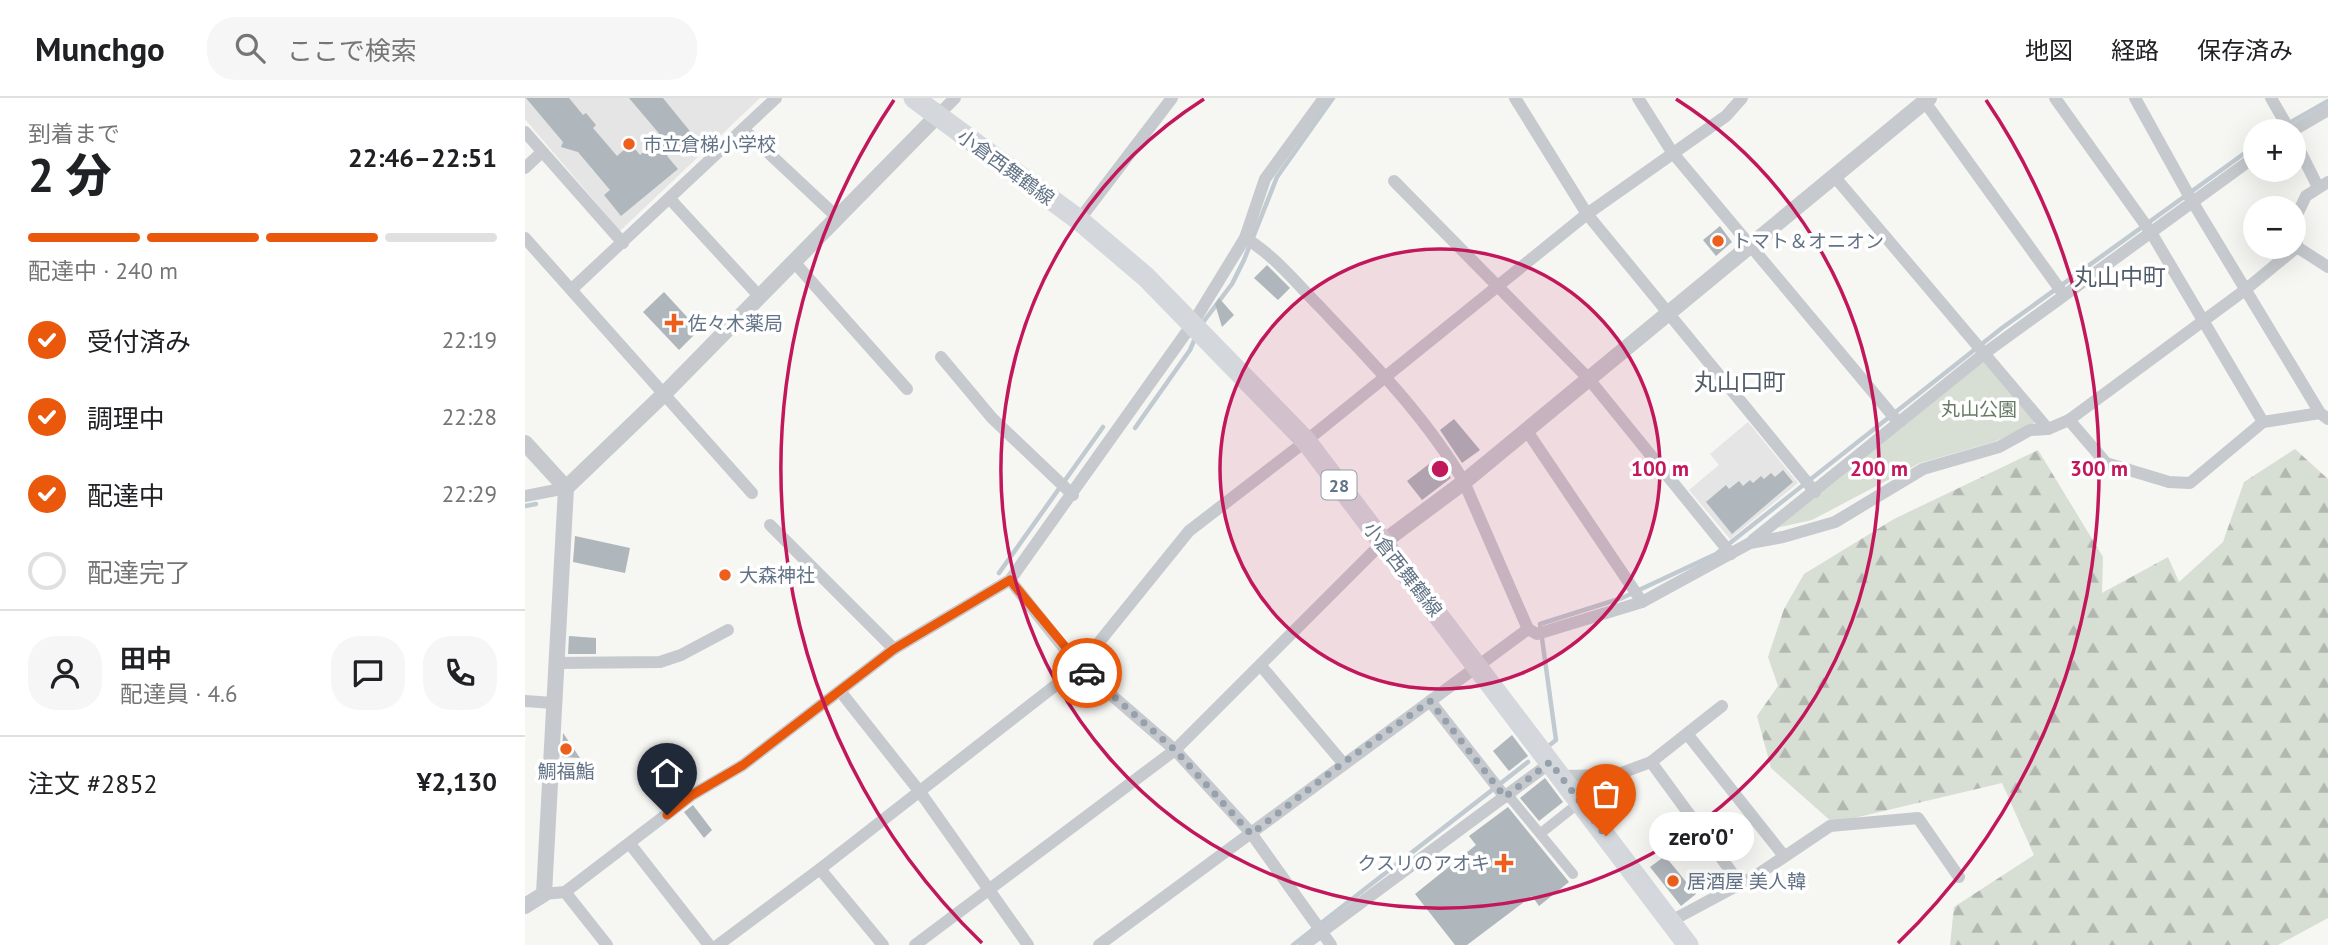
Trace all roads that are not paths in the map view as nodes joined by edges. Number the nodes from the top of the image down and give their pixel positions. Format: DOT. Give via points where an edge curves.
graph roads {
  1 [pos="776,98"];
  2 [pos="914,98"];
  3 [pos="955,98"];
  4 [pos="1324,98"];
  5 [pos="1515,98"];
  6 [pos="1638,98"];
  7 [pos="1741,98"];
  8 [pos="2055,98"];
  9 [pos="2135,98"];
  10 [pos="2271,98"];
  11 [pos="1925,99"];
  12 [pos="1168,100"];
  13 [pos="2328,110"];
  14 [pos="937,116"];
  15 [pos="2283,119"];
  16 [pos="2306,121"];
  17 [pos="744,130"];
  18 [pos="525,132"];
  19 [pos="542,152"];
  20 [pos="1672,152"];
  21 [pos="2306,157"];
  22 [pos="2243,164"];
  23 [pos="525,168"];
  24 [pos="1834,176"];
  25 [pos="1394,181"];
  26 [pos="2323,184"];
  27 [pos="2189,195"];
  28 [pos="2306,196"];
  29 [pos="670,199"];
  30 [pos="1587,214"];
  31 [pos="838,218"];
  32 [pos="1079,220"];
  33 [pos="2150,231"];
  34 [pos="525,238"];
  35 [pos="1247,239"];
  36 [pos="623,243"];
  37 [pos="1750,246"];
  38 [pos="2306,252"];
  39 [pos="2282,259"];
  40 [pos="795,262"];
  41 [pos="2325,262"];
  42 [pos="1496,285"];
  43 [pos="2059,288"];
  44 [pos="572,289"];
  45 [pos="2245,290"];
  46 [pos="760,297"];
  47 [pos="1668,313"];
  48 [pos="2203,320"];
  49 [pos="1193,323"];
  50 [pos="1985,353"];
  51 [pos="941,357"];
  52 [pos="1385,375"];
  53 [pos="1588,378"];
  54 [pos="907,389"];
  55 [pos="663,395"];
  56 [pos="2324,416"];
  57 [pos="2069,419"];
  58 [pos="1898,422"];
  59 [pos="2263,422"];
  60 [pos="2048,429"];
  61 [pos="1527,431"];
  62 [pos="1306,440"];
  63 [pos="525,443"];
  64 [pos="1464,482"];
  65 [pos="1810,485"];
  66 [pos="566,488"];
  67 [pos="752,493"];
  68 [pos="1073,495"];
  69 [pos="525,496"];
  70 [pos="770,525"];
  71 [pos="1750,542"];
  72 [pos="1382,543"];
  73 [pos="1729,551"];
  74 [pos="1010,580"];
  75 [pos="1637,595"];
  76 [pos="728,630"];
  77 [pos="1532,631"];
  78 [pos="894,649"];
  79 [pos="556,663"];
  80 [pos="1261,666"];
  81 [pos="1478,666"];
  82 [pos="1079,667"];
  83 [pos="840,691"];
  84 [pos="525,701"];
  85 [pos="1430,701"];
  86 [pos="554,703"];
  87 [pos="1722,706"];
  88 [pos="1688,735"];
  89 [pos="1175,750"];
  90 [pos="1651,762"];
  91 [pos="1343,763"];
  92 [pos="1555,769"];
  93 [pos="920,792"];
  94 [pos="1502,792"];
  95 [pos="1580,802"];
  96 [pos="1541,833"];
  97 [pos="1251,834"];
  98 [pos="630,844"];
  99 [pos="1784,856"];
  100 [pos="820,869"];
  101 [pos="1573,874"];
  102 [pos="1959,877"];
  103 [pos="1741,885"];
  104 [pos="990,890"];
  105 [pos="565,892"];
  106 [pos="544,894"];
  107 [pos="525,906"];
  108 [pos="1671,921"];
  109 [pos="1321,931"];
  110 [pos="607,945"];
  111 [pos="709,945"];
  112 [pos="718,945"];
  113 [pos="883,945"];
  114 [pos="915,945"];
  115 [pos="1028,945"];
  116 [pos="1099,945"];
  117 [pos="1304,945"];
  118 [pos="1331,945"];
  119 [pos="1688,945"];
  1 -- 17 [label="street"];
  2 -- 14 [label="main road, 小倉西舞鶴線 / 28"];
  3 -- 14 [label="street"];
  4 -- 35 [label="street" via="1265,179"];
  5 -- 30 [label="street"];
  6 -- 20 [label="street"];
  7 -- 20 [label="street" via="1725,116"];
  8 -- 33 [label="street"];
  9 -- 27 [label="street"];
  10 -- 15 [label="street"];
  11 -- 24 [label="street"];
  11 -- 43 [label="street"];
  12 -- 32 [label="street"];
  13 -- 16 [label="street"];
  14 -- 31 [label="street"];
  14 -- 32 [label="main road, 小倉西舞鶴線 / 28"];
  17 -- 29 [label="street"];
  17 -- 31 [label="street"];
  18 -- 19 [label="street"];
  19 -- 23 [label="street"];
  19 -- 36 [label="street"];
  20 -- 30 [label="street"];
  20 -- 37 [label="street"];
  21 -- 26 [label="street"];
  22 -- 27 [label="street"];
  24 -- 37 [label="street"];
  24 -- 50 [label="street"];
  25 -- 42 [label="street"];
  26 -- 28 [label="street"];
  27 -- 33 [label="street"];
  27 -- 45 [label="street"];
  29 -- 36 [label="street"];
  29 -- 46 [label="street"];
  30 -- 42 [label="street"];
  30 -- 47 [label="street"];
  31 -- 40 [label="street"];
  32 -- 49 [label="main road, 小倉西舞鶴線 / 28"];
  33 -- 43 [label="street"];
  33 -- 48 [label="street"];
  34 -- 44 [label="street"];
  35 -- 49 [label="street"];
  35 -- 52 [label="street"];
  36 -- 44 [label="street"];
  37 -- 47 [label="street"];
  37 -- 58 [label="street"];
  38 -- 41 [label="street"];
  39 -- 45 [label="street"];
  40 -- 46 [label="street"];
  40 -- 54 [label="street"];
  42 -- 52 [label="street"];
  42 -- 53 [label="street"];
  43 -- 50 [label="street"];
  44 -- 55 [label="street"];
  45 -- 48 [label="street"];
  45 -- 56 [label="street"];
  46 -- 55 [label="street"];
  47 -- 53 [label="street"];
  47 -- 65 [label="street"];
  48 -- 57 [label="street"];
  48 -- 59 [label="street"];
  49 -- 62 [label="main road, 小倉西舞鶴線 / 28"];
  49 -- 68 [label="street"];
  50 -- 58 [label="street"];
  50 -- 60 [label="street"];
  51 -- 68 [label="street" via="992,418"];
  52 -- 62 [label="street"];
  52 -- 64 [label="street"];
  53 -- 61 [label="street"];
  53 -- 73 [label="street"];
  55 -- 66 [label="street"];
  55 -- 67 [label="street"];
  56 -- 59 [label="street"];
  57 -- 59 [label="street" via="2106,463 2169,482 2190,483"];
  57 -- 60 [label="street"];
  58 -- 65 [label="street"];
  60 -- 71 [label="street" via="2030,430 1999,447 1923,469 1835,522"];
  61 -- 64 [label="street"];
  61 -- 75 [label="street"];
  62 -- 72 [label="main road, 小倉西舞鶴線 / 28"];
  62 -- 82 [label="street" via="1189,531"];
  63 -- 66 [label="street"];
  64 -- 72 [label="street"];
  64 -- 77 [label="street"];
  65 -- 71 [label="street"];
  66 -- 69 [label="street"];
  66 -- 79 [label="street"];
  68 -- 74 [label="street"];
  70 -- 78 [label="street"];
  71 -- 73 [label="street"];
  72 -- 80 [label="street"];
  72 -- 81 [label="main road, 小倉西舞鶴線 / 28"];
  73 -- 75 [label="street"];
  74 -- 78 [label="street"];
  74 -- 82 [label="street"];
  75 -- 77 [label="street" via="1552,630"];
  76 -- 79 [label="street" via="660,662"];
  77 -- 81 [label="street"];
  78 -- 83 [label="street"];
  79 -- 86 [label="street"];
  80 -- 89 [label="street"];
  80 -- 91 [label="street"];
  81 -- 85 [label="street"];
  81 -- 92 [label="main road, 小倉西舞鶴線 / 28"];
  82 -- 89 [label="street"];
  82 -- 93 [label="street"];
  83 -- 93 [label="street"];
  83 -- 98 [label="street"];
  84 -- 86 [label="street"];
  85 -- 91 [label="street"];
  85 -- 94 [label="street"];
  86 -- 106 [label="street"];
  87 -- 88 [label="street"];
  88 -- 90 [label="street"];
  88 -- 99 [label="street"];
  89 -- 97 [label="street"];
  89 -- 104 [label="street"];
  90 -- 92 [label="street" via="1616,775"];
  90 -- 103 [label="street"];
  91 -- 97 [label="street"];
  92 -- 94 [label="street"];
  92 -- 95 [label="main road, 小倉西舞鶴線 / 28"];
  93 -- 100 [label="street"];
  93 -- 104 [label="street"];
  94 -- 96 [label="street"];
  94 -- 109 [label="street"];
  95 -- 96 [label="street"];
  95 -- 108 [label="main road, 小倉西舞鶴線 / 28"];
  96 -- 101 [label="street"];
  97 -- 109 [label="street"];
  97 -- 116 [label="street"];
  98 -- 105 [label="street"];
  98 -- 111 [label="street"];
  99 -- 102 [label="street" via="1830,827 1918,818"];
  99 -- 103 [label="street"];
  100 -- 112 [label="street"];
  100 -- 113 [label="street"];
  103 -- 108 [label="street"];
  104 -- 114 [label="street"];
  104 -- 115 [label="street"];
  105 -- 106 [label="street"];
  105 -- 110 [label="street"];
  106 -- 107 [label="street"];
  108 -- 119 [label="main road, 小倉西舞鶴線 / 28"];
  109 -- 117 [label="street"];
  109 -- 118 [label="street"];
}
